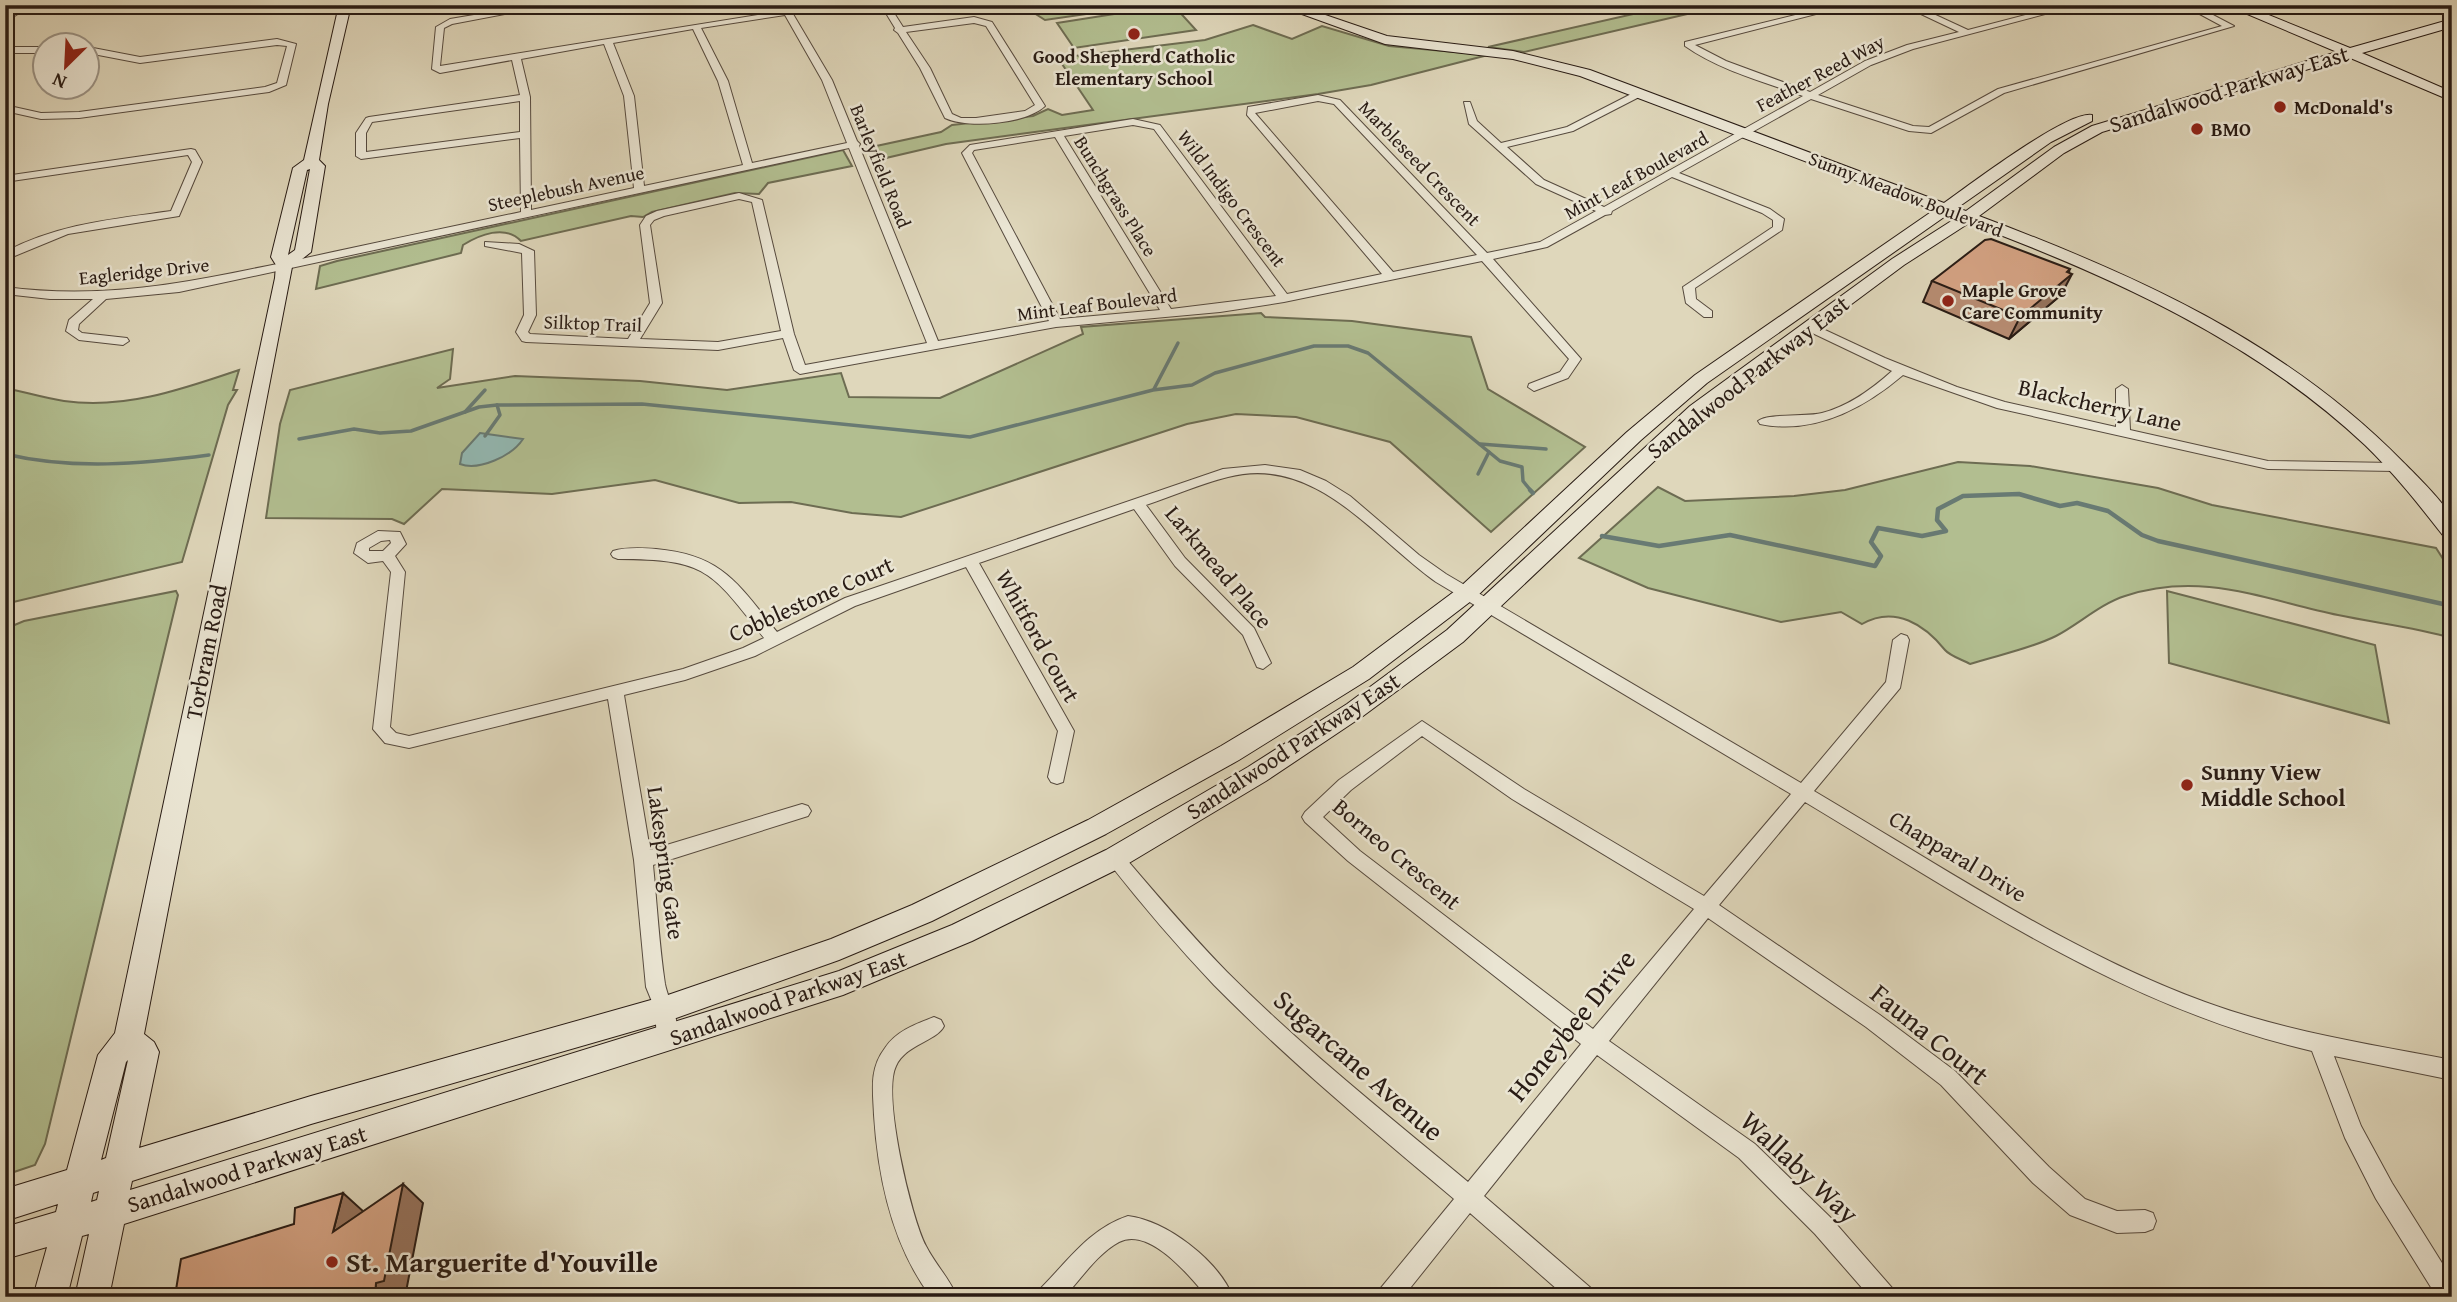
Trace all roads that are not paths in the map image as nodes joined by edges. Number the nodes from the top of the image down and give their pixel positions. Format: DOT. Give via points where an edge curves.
graph roads {
  1 [pos="28,5"];
  2 [pos="345,5"];
  3 [pos="549,5"];
  4 [pos="837,5"];
  5 [pos="885,5"];
  6 [pos="1283,5"];
  7 [pos="1471,5"];
  8 [pos="1543,5"];
  9 [pos="1847,5"];
  10 [pos="1906,5"];
  11 [pos="2076,5"];
  12 [pos="2186,5"];
  13 [pos="2232,5"];
  14 [pos="784,9"];
  15 [pos="2452,15"];
  16 [pos="5,19"];
  17 [pos="2452,23"];
  18 [pos="696,26"];
  19 [pos="898,30"];
  20 [pos="1966,32"];
  21 [pos="607,40"];
  22 [pos="5,50"];
  23 [pos="32,50"];
  24 [pos="2337,50"];
  25 [pos="102,53"];
  26 [pos="516,57"];
  27 [pos="1640,93"];
  28 [pos="1812,95"];
  29 [pos="525,97"];
  30 [pos="2452,97"];
  31 [pos="1467,104"];
  32 [pos="2452,105"];
  33 [pos="5,108"];
  34 [pos="1057,133"];
  35 [pos="1746,133"];
  36 [pos="526,134"];
  37 [pos="855,144"];
  38 [pos="1500,146"];
  39 [pos="748,166"];
  40 [pos="1673,174"];
  41 [pos="5,179"];
  42 [pos="639,190"];
  43 [pos="1945,209"];
  44 [pos="1608,212"];
  45 [pos="526,214"];
  46 [pos="1968,217"];
  47 [pos="489,244"];
  48 [pos="5,257"];
  49 [pos="1486,258"];
  50 [pos="285,265"];
  51 [pos="1390,276"];
  52 [pos="5,290"];
  53 [pos="101,298"];
  54 [pos="1284,298"];
  55 [pos="1167,312"];
  56 [pos="1708,314"];
  57 [pos="1056,323"];
  58 [pos="1810,327"];
  59 [pos="788,334"];
  60 [pos="123,341"];
  61 [pos="631,344"];
  62 [pos="934,346"];
  63 [pos="1901,369"];
  64 [pos="1534,387"];
  65 [pos="2122,389"];
  66 [pos="1765,421"];
  67 [pos="2123,431"];
  68 [pos="2395,467"];
  69 [pos="1137,503"];
  70 [pos="2452,533"];
  71 [pos="618,554"];
  72 [pos="387,555"];
  73 [pos="969,559"];
  74 [pos="1478,599"];
  75 [pos="775,640"];
  76 [pos="1901,640"];
  77 [pos="1263,663"];
  78 [pos="615,692"];
  79 [pos="1057,777"];
  80 [pos="1804,793"];
  81 [pos="802,811"];
  82 [pos="1115,858"];
  83 [pos="643,860"];
  84 [pos="1708,908"];
  85 [pos="665,1009"];
  86 [pos="933,1026"];
  87 [pos="128,1039"];
  88 [pos="667,1040"];
  89 [pos="1595,1043"];
  90 [pos="2319,1043"];
  91 [pos="2452,1070"];
  92 [pos="120,1169"];
  93 [pos="80,1181"];
  94 [pos="1467,1196"];
  95 [pos="5,1205"];
  96 [pos="108,1212"];
  97 [pos="2145,1221"];
  98 [pos="71,1223"];
  99 [pos="5,1243"];
  100 [pos="50,1297"];
  101 [pos="92,1297"];
  102 [pos="946,1297"];
  103 [pos="1048,1297"];
  104 [pos="1222,1297"];
  105 [pos="1388,1297"];
  106 [pos="1584,1297"];
  107 [pos="1885,1297"];
  108 [pos="2449,1297"];
  1 -- 16 [label="street"];
  2 -- 50 [label="main road, Torbram Road" via="320,104 311,162 318,166 303,252"];
  3 -- 26 [label="street" via="440,27 435,67 440,70"];
  4 -- 14 [label="street"];
  5 -- 19 [label="street"];
  6 -- 27 [label="main road, Sunny Meadow Boulevard" via="1374,38 1520,56"];
  7 -- 8 [label="street"];
  9 -- 28 [label="street" via="1688,44 1707,57"];
  10 -- 20 [label="street"];
  11 -- 20 [label="street, Feather Reed Way"];
  12 -- 28 [label="street" via="2230,26 2001,91 1927,131"];
  13 -- 24 [label="main road"];
  14 -- 18 [label="street"];
  14 -- 37 [label="street, Barleyfield Road" via="827,80"];
  15 -- 24 [label="main road, Sandalwood Parkway East" via="2421,20"];
  17 -- 24 [label="main road, Sandalwood Parkway East"];
  18 -- 21 [label="street"];
  18 -- 39 [label="street" via="723,81"];
  19 -- 19 [label="street" via="925,68 948,116 976,121 1028,114 1040,106 989,24 974,20"];
  20 -- 28 [label="street, Feather Reed Way" via="1868,63"];
  21 -- 26 [label="street"];
  21 -- 42 [label="street" via="629,96"];
  22 -- 23 [label="street"];
  24 -- 30 [label="main road"];
  24 -- 32 [label="main road"];
  24 -- 43 [label="main road, Sandalwood Parkway East" via="2069,125"];
  24 -- 46 [label="main road, Sandalwood Parkway East" via="2097,129 2051,155"];
  25 -- 33 [label="street" via="140,60 277,42 292,44 281,85 266,90 79,115 41,116"];
  26 -- 29 [label="street"];
  27 -- 35 [label="main road, Sunny Meadow Boulevard"];
  27 -- 38 [label="street" via="1559,133"];
  28 -- 35 [label="street, Feather Reed Way"];
  29 -- 36 [label="street"];
  29 -- 36 [label="street" via="369,120 361,133 361,156"];
  31 -- 38 [label="street" via="1472,122"];
  34 -- 54 [label="street, Wild Indigo Crescent" via="1133,122 1157,127"];
  34 -- 55 [label="street, Bunchgrass Place"];
  34 -- 57 [label="street, Wild Indigo Crescent" via="978,144 967,153"];
  35 -- 40 [label="street, Mint Leaf Boulevard"];
  35 -- 43 [label="main road, Sunny Meadow Boulevard"];
  36 -- 45 [label="street"];
  37 -- 39 [label="street, Steeplebush Avenue"];
  37 -- 62 [label="street, Barleyfield Road"];
  38 -- 44 [label="street" via="1540,182"];
  39 -- 42 [label="street, Steeplebush Avenue"];
  40 -- 44 [label="street, Mint Leaf Boulevard"];
  40 -- 56 [label="street" via="1779,219 1778,228 1689,287 1690,300"];
  41 -- 48 [label="street" via="178,153 191,152 197,162 175,214 59,231"];
  42 -- 45 [label="street, Steeplebush Avenue"];
  43 -- 46 [label="main road, Sunny Meadow Boulevard"];
  43 -- 74 [label="main road, Sandalwood Parkway East" via="1676,398"];
  44 -- 49 [label="street, Mint Leaf Boulevard" via="1543,245"];
  45 -- 50 [label="street, Steeplebush Avenue"];
  46 -- 58 [label="main road, Sandalwood Parkway East"];
  46 -- 68 [label="main road, Sunny Meadow Boulevard" via="2107,272 2211,325 2312,393"];
  47 -- 61 [label="street, Silktop Trail" via="528,251 530,315 522,332 526,338"];
  49 -- 51 [label="street, Mint Leaf Boulevard"];
  49 -- 51 [label="street, Marbleseed Crescent" via="1337,102 1318,97 1251,109"];
  49 -- 64 [label="street" via="1575,359 1564,375"];
  50 -- 53 [label="street, Eagleridge Drive" via="179,288"];
  50 -- 87 [label="main road, Torbram Road"];
  51 -- 54 [label="street, Mint Leaf Boulevard"];
  52 -- 53 [label="street, Eagleridge Drive"];
  53 -- 60 [label="street" via="73,324 72,331 79,336"];
  54 -- 55 [label="street, Mint Leaf Boulevard"];
  55 -- 57 [label="street, Mint Leaf Boulevard"];
  57 -- 62 [label="street, Mint Leaf Boulevard"];
  58 -- 63 [label="street, Blackcherry Lane"];
  58 -- 74 [label="main road, Sandalwood Parkway East" via="1675,429"];
  59 -- 61 [label="street, Silktop Trail" via="718,346"];
  59 -- 61 [label="street, Mint Leaf Boulevard" via="757,200 739,196 650,218 645,225 656,303"];
  59 -- 62 [label="street, Mint Leaf Boulevard" via="800,370"];
  63 -- 66 [label="street" via="1858,405 1799,423"];
  63 -- 67 [label="street, Blackcherry Lane" via="1966,395"];
  65 -- 67 [label="street"];
  67 -- 68 [label="street, Blackcherry Lane" via="2268,465"];
  68 -- 70 [label="main road, Sunny Meadow Boulevard"];
  69 -- 73 [label="street, Cobblestone Court"];
  69 -- 74 [label="street, Cobblestone Court" via="1238,470 1271,468 1298,473 1336,490 1406,556"];
  69 -- 77 [label="street, Larkmead Place" via="1180,562 1249,632"];
  71 -- 75 [label="street" via="663,553 712,566"];
  72 -- 78 [label="street, Cobblestone Court" via="398,572 384,734 399,741 421,739"];
  73 -- 75 [label="street, Cobblestone Court" via="850,601"];
  73 -- 79 [label="street, Whitford Court" via="1066,731"];
  74 -- 80 [label="street, Chapparal Drive"];
  74 -- 82 [label="main road, Sandalwood Parkway East" via="1455,636 1355,710"];
  74 -- 85 [label="main road, Sandalwood Parkway East" via="1230,753 1087,832 839,948"];
  75 -- 78 [label="street, Cobblestone Court" via="685,674"];
  76 -- 80 [label="street, Honeybee Drive" via="1894,684"];
  78 -- 83 [label="street, Lakespring Gate"];
  80 -- 84 [label="street, Honeybee Drive"];
  80 -- 90 [label="street, Chapparal Drive" via="2128,980 2208,1012"];
  81 -- 83 [label="street"];
  82 -- 88 [label="main road, Sandalwood Parkway East" via="902,959"];
  82 -- 94 [label="street, Sugarcane Avenue" via="1150,903 1243,1003"];
  83 -- 85 [label="street, Lakespring Gate" via="656,987"];
  84 -- 89 [label="street, Honeybee Drive"];
  84 -- 89 [label="street, Borneo Crescent" via="1518,793 1422,727 1311,817 1354,856"];
  84 -- 97 [label="street, Fauna Court" via="1948,1078 2078,1207 2117,1222"];
  85 -- 88 [label="street, Lakespring Gate"];
  85 -- 92 [label="main road, Sandalwood Parkway East"];
  86 -- 102 [label="street" via="896,1047 883,1072 883,1084 886,1145 906,1228 934,1284"];
  87 -- 92 [label="main road" via="144,1052"];
  87 -- 93 [label="main road, Torbram Road" via="113,1055"];
  88 -- 96 [label="main road, Sandalwood Parkway East"];
  89 -- 94 [label="street, Honeybee Drive"];
  89 -- 107 [label="street, Wallaby Way" via="1747,1151 1823,1226"];
  90 -- 91 [label="street, Chapparal Drive"];
  90 -- 108 [label="street" via="2352,1131"];
  92 -- 93 [label="main road, Sandalwood Parkway East"];
  92 -- 96 [label="main road"];
  93 -- 95 [label="main road, Sandalwood Parkway East"];
  93 -- 98 [label="main road, Torbram Road"];
  94 -- 105 [label="street, Honeybee Drive"];
  94 -- 106 [label="street, Sugarcane Avenue"];
  96 -- 98 [label="main road, Sandalwood Parkway East"];
  96 -- 101 [label="main road"];
  98 -- 99 [label="main road, Sandalwood Parkway East"];
  98 -- 100 [label="main road, Torbram Road"];
  103 -- 104 [label="street" via="1114,1232 1134,1226 1162,1237"];
}
